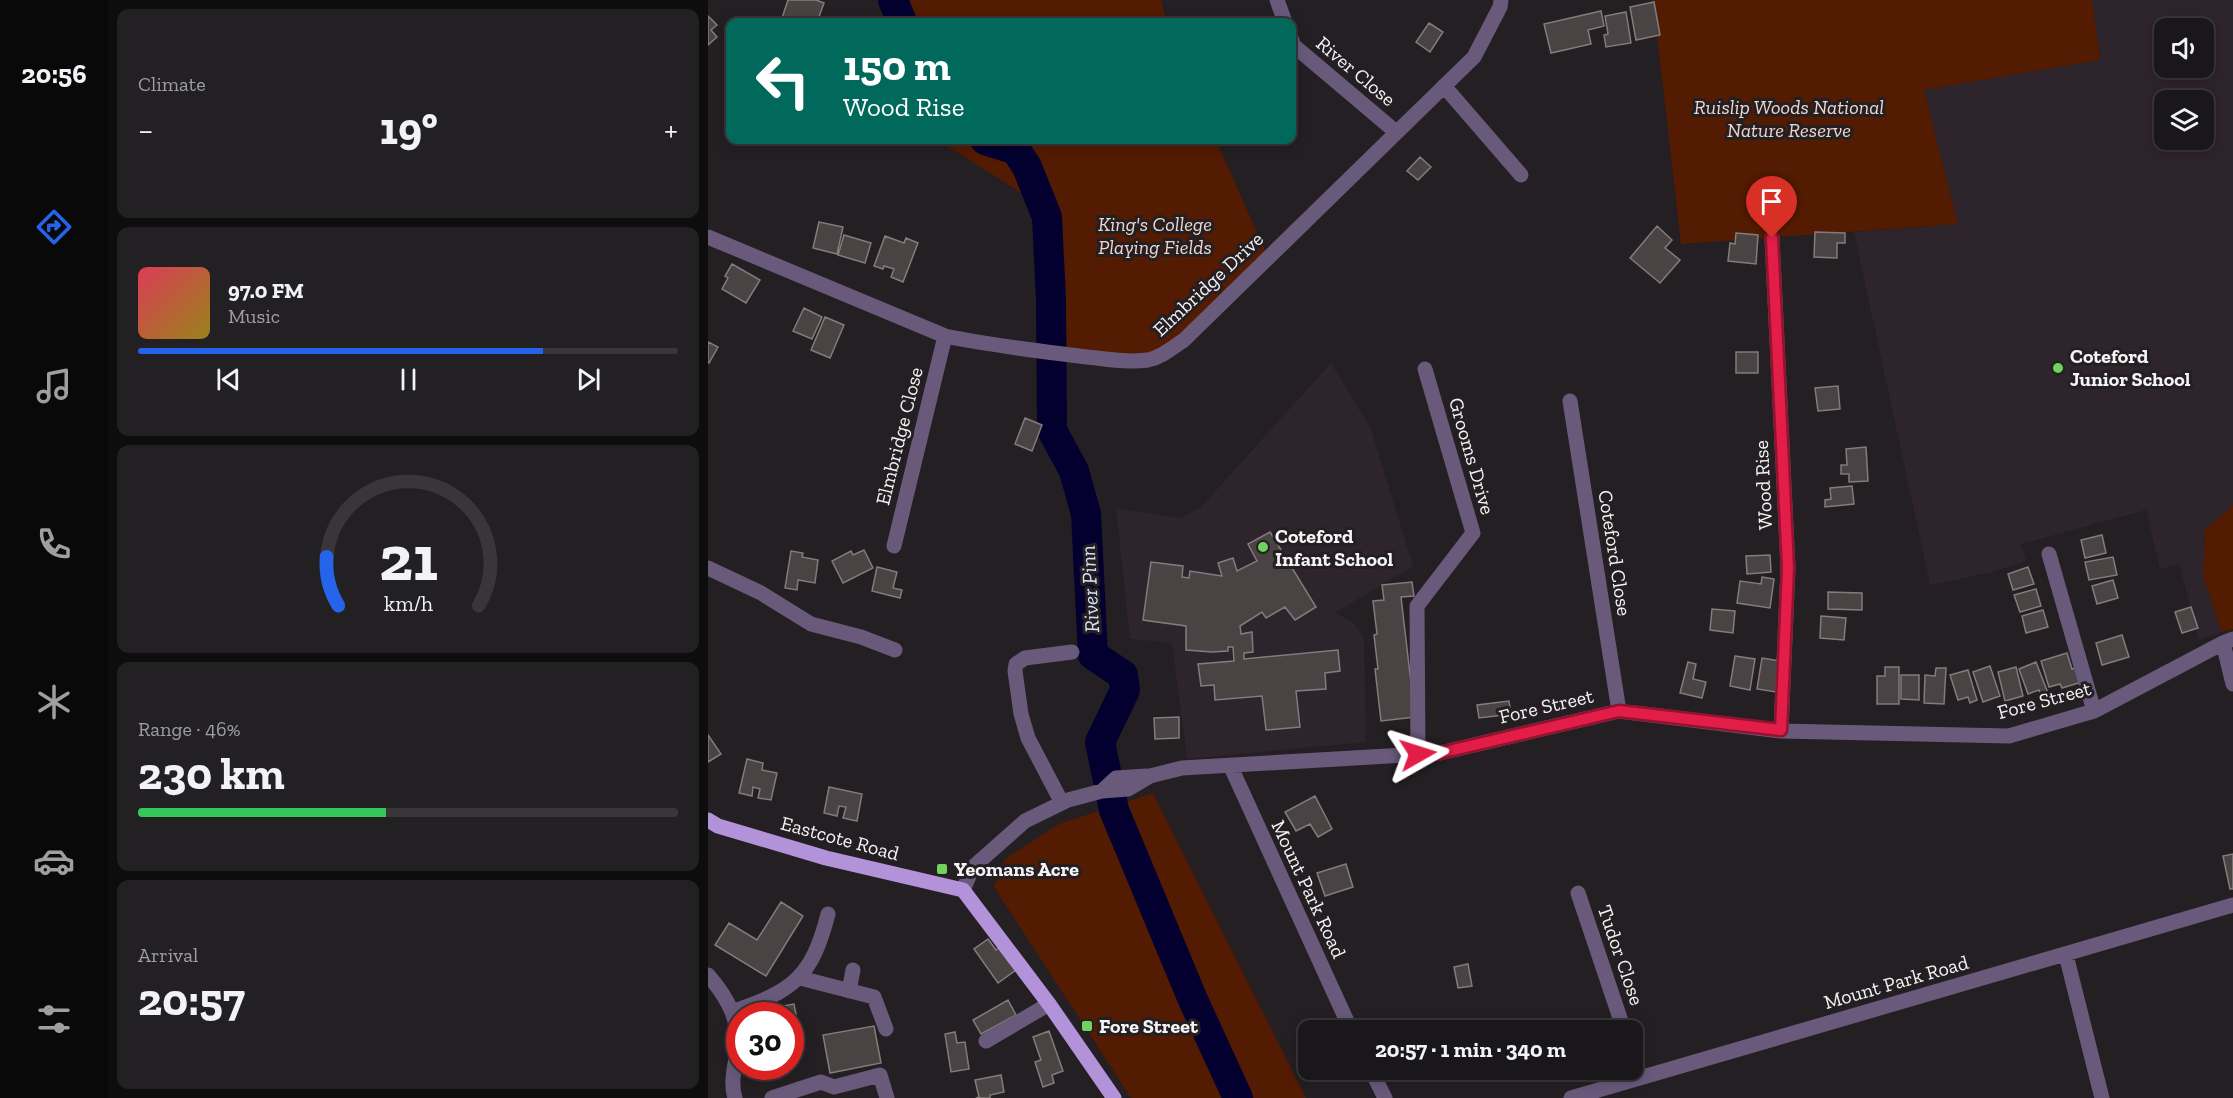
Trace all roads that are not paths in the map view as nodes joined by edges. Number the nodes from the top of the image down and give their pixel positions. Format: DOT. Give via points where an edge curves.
graph roads {
  1 [pos="1277,0"];
  2 [pos="1501,0"];
  3 [pos="1284,18"];
  4 [pos="1296,48"];
  5 [pos="1444,86"];
  6 [pos="1395,132"];
  7 [pos="1521,175"];
  8 [pos="1772,238"];
  9 [pos="709,239"];
  10 [pos="945,336"];
  11 [pos="1425,369"];
  12 [pos="1570,401"];
  13 [pos="894,546"];
  14 [pos="2049,554"];
  15 [pos="708,568"];
  16 [pos="2228,641"];
  17 [pos="895,650"];
  18 [pos="1072,652"];
  19 [pos="2233,684"];
  20 [pos="1619,711"];
  21 [pos="2094,711"];
  22 [pos="1781,730"];
  23 [pos="1418,754"];
  24 [pos="1230,765"];
  25 [pos="1062,803"];
  26 [pos="708,820"];
  27 [pos="963,890"];
  28 [pos="1578,893"];
  29 [pos="2233,905"];
  30 [pos="828,914"];
  31 [pos="2066,955"];
  32 [pos="853,970"];
  33 [pos="708,975"];
  34 [pos="800,978"];
  35 [pos="849,991"];
  36 [pos="728,1002"];
  37 [pos="757,1002"];
  38 [pos="1049,1004"];
  39 [pos="1346,1020"];
  40 [pos="1621,1020"];
  41 [pos="886,1029"];
  42 [pos="986,1041"];
  43 [pos="1643,1077"];
  44 [pos="732,1080"];
  45 [pos="1376,1080"];
  46 [pos="1633,1080"];
  47 [pos="735,1098"];
  48 [pos="772,1098"];
  49 [pos="887,1098"];
  50 [pos="1114,1098"];
  51 [pos="1385,1098"];
  52 [pos="1571,1098"];
  53 [pos="2102,1098"];
  1 -- 3 [label="street"];
  2 -- 5 [label="street, Elmbridge Drive" via="1474,57"];
  4 -- 6 [label="street, River Close"];
  5 -- 6 [label="street, Elmbridge Drive"];
  5 -- 7 [label="street"];
  6 -- 10 [label="street, Elmbridge Drive" via="1184,340 1163,355 1149,360 1086,357"];
  8 -- 22 [label="street, Wood Rise" via="1788,568"];
  9 -- 10 [label="street, Elmbridge Drive"];
  10 -- 13 [label="street, Elmbridge Close"];
  11 -- 23 [label="street, Grooms Drive" via="1473,533 1417,606"];
  12 -- 20 [label="street, Coteford Close"];
  14 -- 21 [label="street"];
  15 -- 17 [label="street" via="761,593 811,624"];
  16 -- 19 [label="street"];
  16 -- 21 [label="street, Fore Street"];
  18 -- 25 [label="street" via="1025,658 1016,664 1015,671 1028,738"];
  20 -- 22 [label="street, Fore Street"];
  20 -- 23 [label="street, Fore Street" via="1440,753"];
  21 -- 22 [label="street, Fore Street" via="2009,736"];
  23 -- 24 [label="street, Fore Street"];
  24 -- 25 [label="street, Fore Street" via="1182,768 1150,776 1128,789 1110,787"];
  24 -- 39 [label="street, Mount Park Road"];
  25 -- 27 [label="street, Fore Street" via="1025,821 995,846 973,867"];
  26 -- 27 [label="main road, Eastcote Road" via="826,858"];
  27 -- 38 [label="main road"];
  28 -- 40 [label="street, Tudor Close"];
  29 -- 31 [label="street, Mount Park Road"];
  30 -- 34 [label="street" via="818,946"];
  31 -- 43 [label="street, Mount Park Road"];
  31 -- 53 [label="street"];
  32 -- 35 [label="street"];
  33 -- 36 [label="street"];
  34 -- 35 [label="street"];
  34 -- 37 [label="street"];
  35 -- 41 [label="street" via="874,997"];
  38 -- 42 [label="street"];
  38 -- 50 [label="main road"];
  44 -- 47 [label="street"];
  45 -- 51 [label="street"];
  46 -- 52 [label="street, Mount Park Road"];
  48 -- 49 [label="street" via="821,1082 834,1087 880,1076"];
}
